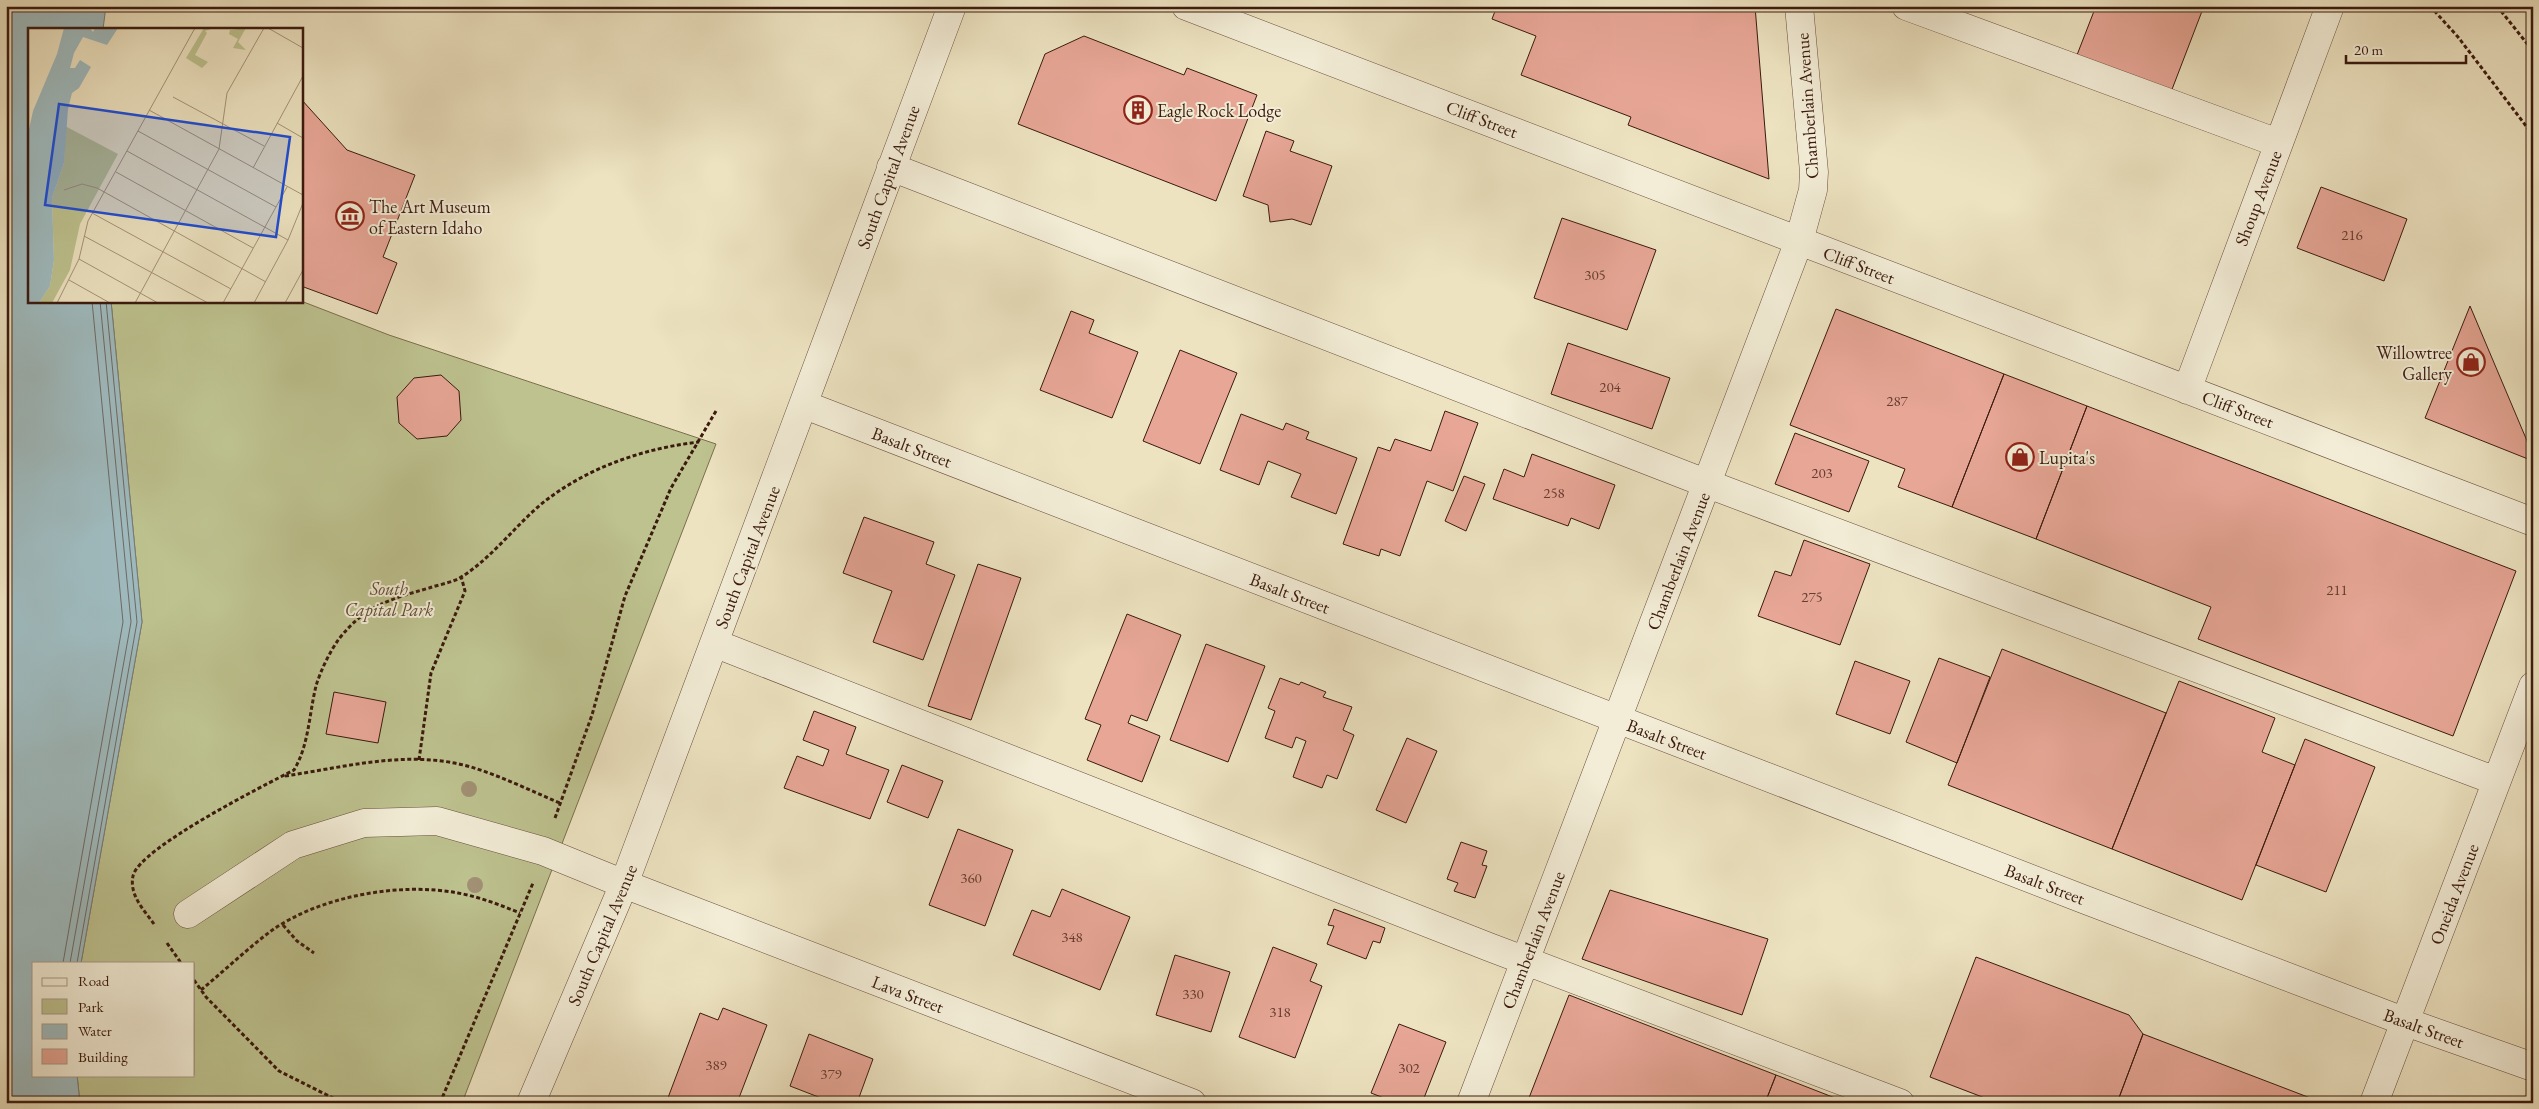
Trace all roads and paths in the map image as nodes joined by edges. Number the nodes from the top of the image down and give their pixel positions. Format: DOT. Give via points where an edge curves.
graph roads {
  1 [pos="952,6"];
  2 [pos="1186,6"];
  3 [pos="1799,6"];
  4 [pos="1906,6"];
  5 [pos="2330,6"];
  6 [pos="2430,6"];
  7 [pos="2497,6"];
  8 [pos="2533,52"];
  9 [pos="2533,136"];
  10 [pos="2278,143"];
  11 [pos="892,167"];
  12 [pos="1799,241"];
  13 [pos="2187,390"];
  14 [pos="804,405"];
  15 [pos="716,411"];
  16 [pos="699,442"];
  17 [pos="1708,484"];
  18 [pos="2533,522"];
  19 [pos="461,576"];
  20 [pos="714,643"];
  21 [pos="2533,686"];
  22 [pos="1618,720"];
  23 [pos="419,760"];
  24 [pos="281,776"];
  25 [pos="2496,781"];
  26 [pos="560,803"];
  27 [pos="544,850"];
  28 [pos="624,884"];
  29 [pos="520,913"];
  30 [pos="188,914"];
  31 [pos="283,925"];
  32 [pos="155,926"];
  33 [pos="166,941"];
  34 [pos="314,953"];
  35 [pos="1525,961"];
  36 [pos="180,962"];
  37 [pos="195,981"];
  38 [pos="201,990"];
  39 [pos="2406,1022"];
  40 [pos="2533,1066"];
  41 [pos="343,1103"];
  42 [pos="440,1103"];
  43 [pos="531,1103"];
  44 [pos="1192,1103"];
  45 [pos="1471,1103"];
  46 [pos="1900,1103"];
  47 [pos="2374,1103"];
  1 -- 11 [label="street, South Capital Avenue"];
  2 -- 12 [label="street, Cliff Street"];
  3 -- 12 [label="street, Chamberlain Avenue" via="1814,172 1813,190"];
  4 -- 10 [label="street"];
  5 -- 10 [label="street, Shoup Avenue"];
  6 -- 9 [label="path" via="2458,37"];
  7 -- 8 [label="path"];
  10 -- 13 [label="street, Shoup Avenue"];
  11 -- 14 [label="street, South Capital Avenue"];
  11 -- 17 [label="street"];
  12 -- 13 [label="street, Cliff Street"];
  12 -- 17 [label="street, Chamberlain Avenue"];
  13 -- 18 [label="street, Cliff Street"];
  14 -- 20 [label="street, South Capital Avenue"];
  14 -- 22 [label="street, Basalt Street"];
  15 -- 16 [label="path"];
  16 -- 19 [label="path" via="634,455 587,474 545,501 484,560"];
  16 -- 26 [label="path" via="671,488 625,596 592,715"];
  17 -- 22 [label="street, Chamberlain Avenue"];
  17 -- 25 [label="street"];
  19 -- 23 [label="path" via="465,590 431,673"];
  19 -- 24 [label="path" via="386,600 354,620 337,642 316,684 301,758 294,770"];
  20 -- 28 [label="street, South Capital Avenue"];
  20 -- 35 [label="street"];
  21 -- 25 [label="street, Oneida Avenue"];
  22 -- 35 [label="street, Chamberlain Avenue"];
  22 -- 39 [label="street, Basalt Street"];
  23 -- 24 [label="path" via="380,761"];
  23 -- 26 [label="path" via="438,760 471,767"];
  24 -- 32 [label="path" via="209,813 141,863 133,876 134,897"];
  25 -- 39 [label="street, Oneida Avenue"];
  26 -- 27 [label="path"];
  27 -- 28 [label="street, Lava Street"];
  27 -- 29 [label="path"];
  27 -- 30 [label="street, Lava Street" via="437,821 364,823 293,845"];
  28 -- 43 [label="street, South Capital Avenue"];
  28 -- 44 [label="street, Lava Street"];
  29 -- 31 [label="path" via="457,893 398,890 362,893 338,900"];
  29 -- 42 [label="path"];
  31 -- 34 [label="path"];
  31 -- 38 [label="path" via="272,930"];
  33 -- 36 [label="path"];
  35 -- 45 [label="street, Chamberlain Avenue"];
  35 -- 46 [label="street"];
  37 -- 38 [label="path"];
  38 -- 41 [label="path" via="279,1071"];
  39 -- 40 [label="street, Basalt Street"];
  39 -- 47 [label="street, Oneida Avenue"];
}
